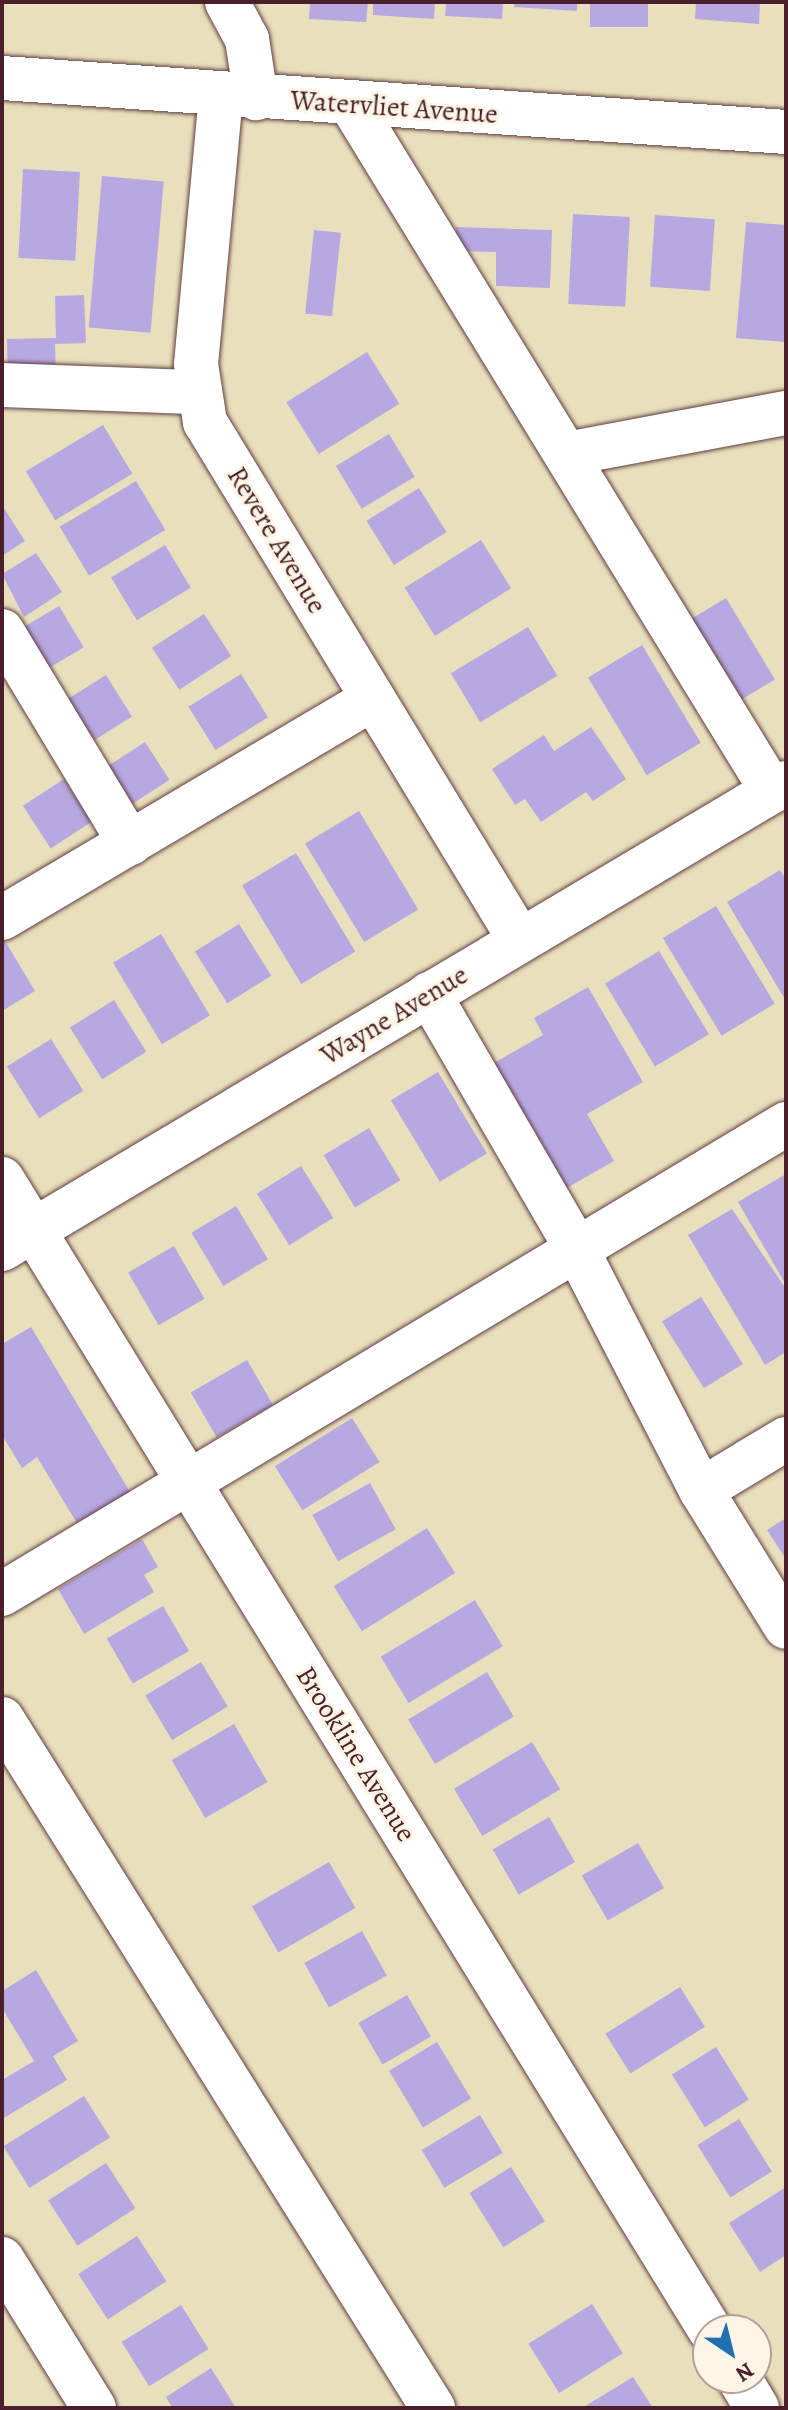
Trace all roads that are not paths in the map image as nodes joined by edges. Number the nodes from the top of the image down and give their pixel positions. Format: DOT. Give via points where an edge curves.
graph roads {
  1 [pos="227,2"];
  2 [pos="2,78"];
  3 [pos="238,97"];
  4 [pos="351,104"];
  5 [pos="786,132"];
  6 [pos="2,385"];
  7 [pos="196,392"];
  8 [pos="786,413"];
  9 [pos="566,454"];
  10 [pos="2,631"];
  11 [pos="373,699"];
  12 [pos="779,787"];
  13 [pos="130,843"];
  14 [pos="2,918"];
  15 [pos="520,940"];
  16 [pos="429,994"];
  17 [pos="786,1124"];
  18 [pos="2,1179"];
  19 [pos="18,1239"];
  20 [pos="576,1248"];
  21 [pos="786,1439"];
  22 [pos="188,1477"];
  23 [pos="701,1490"];
  24 [pos="2,1594"];
  25 [pos="786,1627"];
  26 [pos="2,1719"];
  27 [pos="2,2259"];
  28 [pos="700,2314"];
  29 [pos="94,2408"];
  30 [pos="433,2408"];
  1 -- 3 [label="street, Revere Avenue" via="247,39"];
  2 -- 3 [label="street, Watervliet Avenue"];
  3 -- 4 [label="street, Watervliet Avenue"];
  3 -- 7 [label="street, Revere Avenue"];
  4 -- 5 [label="street, Watervliet Avenue"];
  4 -- 9 [label="street"];
  6 -- 7 [label="street"];
  7 -- 11 [label="street, Revere Avenue" via="205,422"];
  8 -- 9 [label="street"];
  9 -- 12 [label="street"];
  10 -- 13 [label="street"];
  11 -- 13 [label="street"];
  11 -- 15 [label="street, Revere Avenue"];
  12 -- 15 [label="street, Wayne Avenue"];
  13 -- 14 [label="street"];
  15 -- 16 [label="street, Wayne Avenue"];
  16 -- 19 [label="street, Wayne Avenue"];
  16 -- 20 [label="street"];
  17 -- 20 [label="street"];
  18 -- 19 [label="street, Brookline Avenue"];
  19 -- 22 [label="street, Brookline Avenue"];
  20 -- 22 [label="street"];
  20 -- 23 [label="street"];
  21 -- 23 [label="street"];
  22 -- 24 [label="street"];
  22 -- 28 [label="street, Brookline Avenue"];
  23 -- 25 [label="street"];
  26 -- 30 [label="street"];
  27 -- 29 [label="street"];
}
